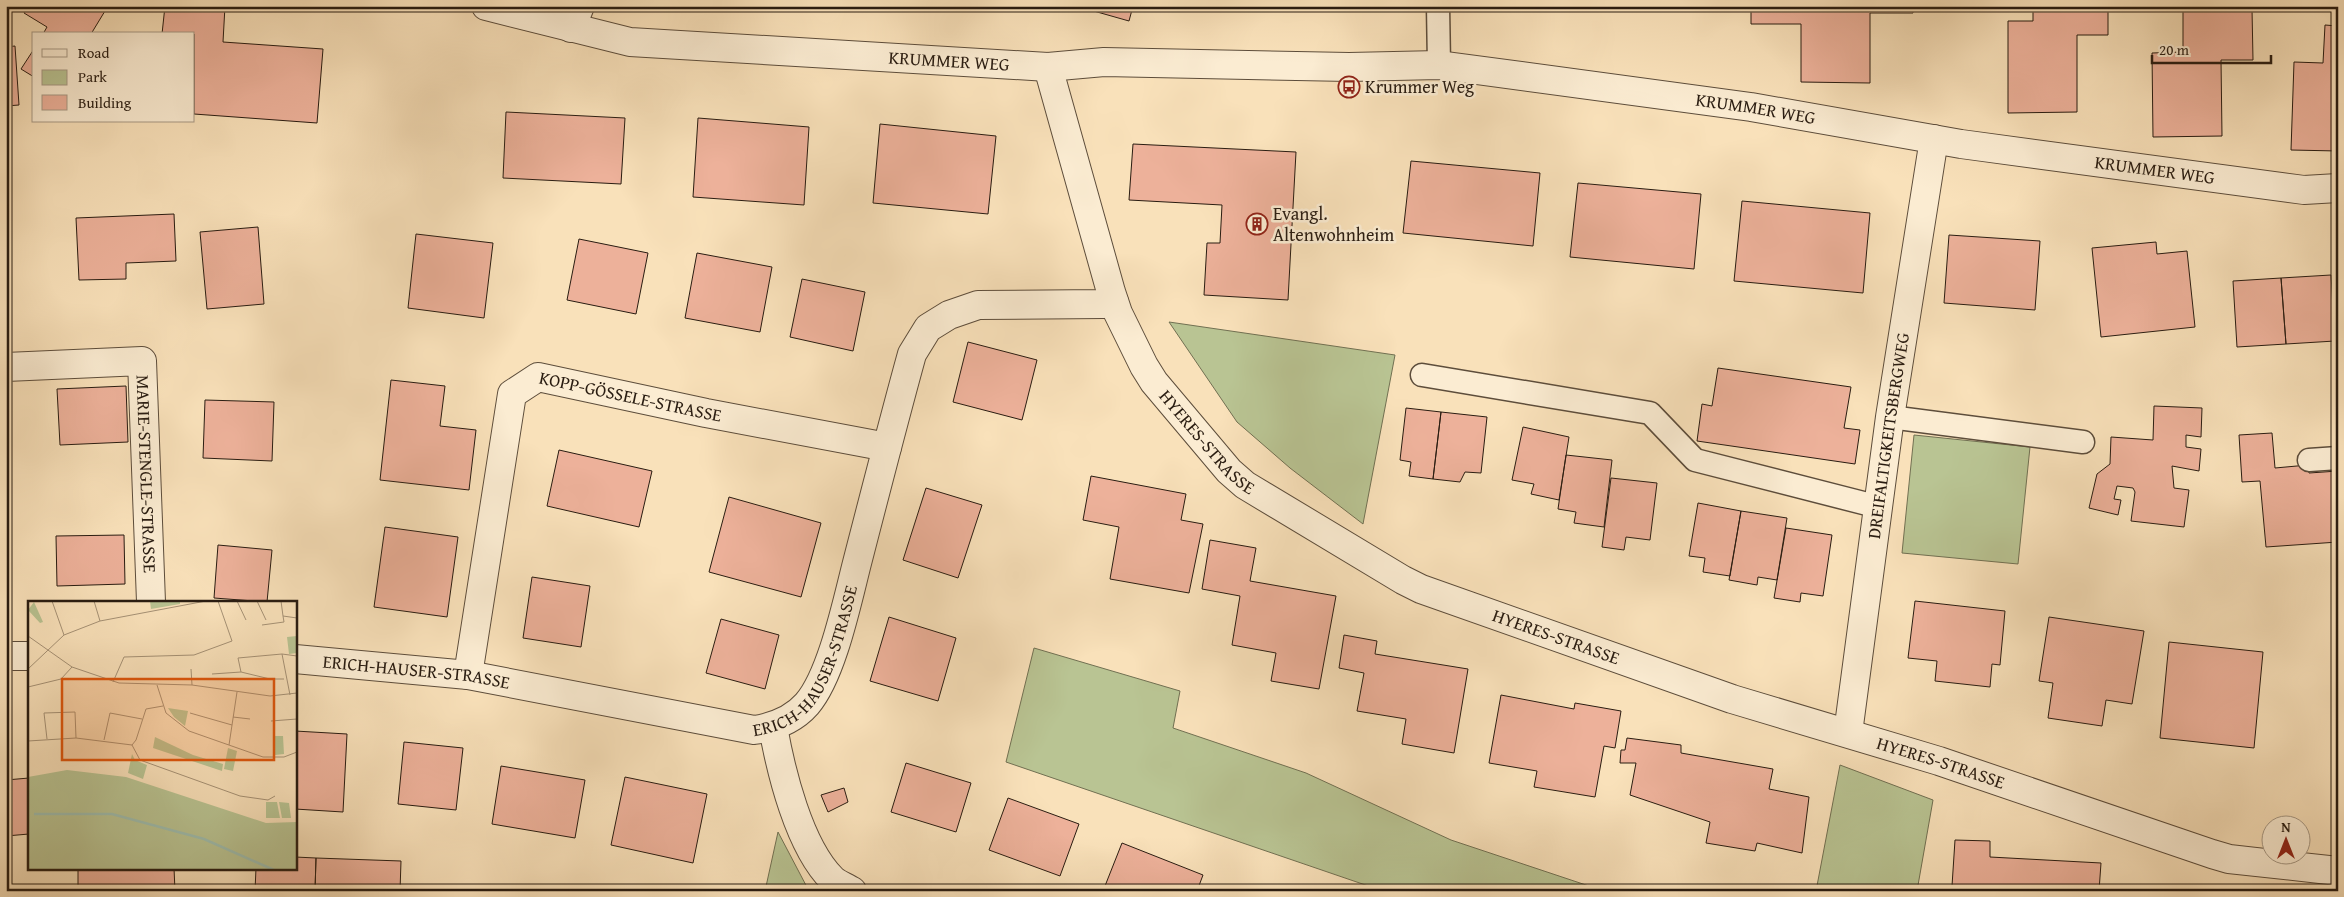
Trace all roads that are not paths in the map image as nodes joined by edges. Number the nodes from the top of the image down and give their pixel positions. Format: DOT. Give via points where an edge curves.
graph roads {
  1 [pos="486,6"];
  2 [pos="1438,6"];
  3 [pos="575,17"];
  4 [pos="1439,65"];
  5 [pos="1048,67"];
  6 [pos="1934,139"];
  7 [pos="2338,188"];
  8 [pos="1114,302"];
  9 [pos="6,367"];
  10 [pos="1422,375"];
  11 [pos="1890,418"];
  12 [pos="2083,442"];
  13 [pos="887,447"];
  14 [pos="2338,458"];
  15 [pos="2309,460"];
  16 [pos="1879,507"];
  17 [pos="151,601"];
  18 [pos="6,656"];
  19 [pos="28,656"];
  20 [pos="296,659"];
  21 [pos="468,676"];
  22 [pos="773,727"];
  23 [pos="1848,733"];
  24 [pos="2338,871"];
  25 [pos="852,891"];
  1 -- 3 [label="street, KRUMMER WEG"];
  2 -- 4 [label="lane"];
  3 -- 5 [label="street, KRUMMER WEG" via="630,42"];
  4 -- 5 [label="street, KRUMMER WEG" via="1349,68 1104,62"];
  4 -- 6 [label="street, KRUMMER WEG" via="1750,107"];
  5 -- 8 [label="street, HYERES-STRASSE"];
  6 -- 7 [label="street, KRUMMER WEG" via="2304,190"];
  6 -- 11 [label="street, DREIFALTIGKEITSBERGWEG"];
  8 -- 13 [label="street, ERICH-HAUSER-STRASSE" via="978,305 949,315 928,328 912,354"];
  8 -- 23 [label="street, HYERES-STRASSE" via="1154,382 1229,471 1245,485 1403,580 1719,695"];
  9 -- 17 [label="street, MARIE-STENGLE-STRASSE" via="142,360"];
  10 -- 16 [label="lane" via="1650,413 1695,460"];
  11 -- 12 [label="lane"];
  11 -- 16 [label="street, DREIFALTIGKEITSBERGWEG"];
  13 -- 21 [label="street, KOPP-GÖSSELE-STRASSE" via="538,377 512,394"];
  13 -- 22 [label="street, ERICH-HAUSER-STRASSE" via="823,679 807,704"];
  14 -- 15 [label="lane"];
  16 -- 23 [label="street, DREIFALTIGKEITSBERGWEG"];
  18 -- 19 [label="street"];
  20 -- 21 [label="street, ERICH-HAUSER-STRASSE"];
  21 -- 22 [label="street, ERICH-HAUSER-STRASSE" via="754,730"];
  22 -- 25 [label="street" via="779,760 807,844 833,880"];
  23 -- 24 [label="street, HYERES-STRASSE" via="2229,859"];
}
